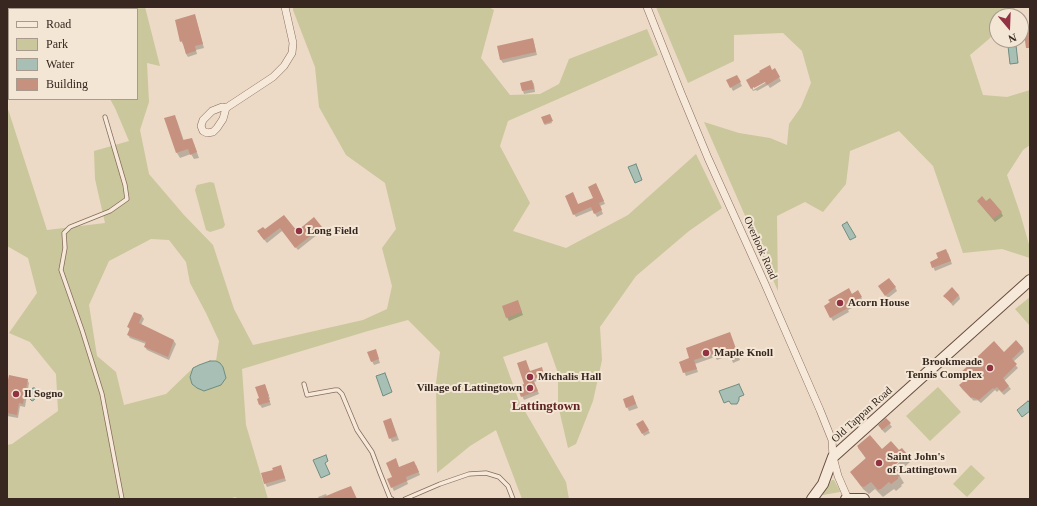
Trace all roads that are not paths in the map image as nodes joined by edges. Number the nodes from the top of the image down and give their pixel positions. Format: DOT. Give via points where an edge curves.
graph roads {
  1 [pos="285,7"];
  2 [pos="647,7"];
  3 [pos="226,108"];
  4 [pos="106,117"];
  5 [pos="1030,280"];
  6 [pos="304,384"];
  7 [pos="833,457"];
  8 [pos="122,499"];
  9 [pos="392,499"];
  10 [pos="405,499"];
  11 [pos="513,499"];
  12 [pos="812,499"];
  13 [pos="847,499"];
  14 [pos="864,499"];
  1 -- 3 [label="street" via="293,43 292,53 273,77"];
  2 -- 7 [label="street, Overlook Road" via="708,158 820,410 832,440"];
  4 -- 8 [label="lane" via="125,185 126,199 110,211 70,227 64,233 65,248 61,270 102,394"];
  5 -- 7 [label="street, Old Tappan Road"];
  6 -- 9 [label="lane" via="307,395 335,390 342,394 357,430 372,452"];
  7 -- 12 [label="street, Old Tappan Road" via="823,484"];
  7 -- 13 [label="street, Overlook Road"];
  10 -- 11 [label="lane" via="469,474 486,473 499,477 508,486"];
  13 -- 14 [label="street"];
}
